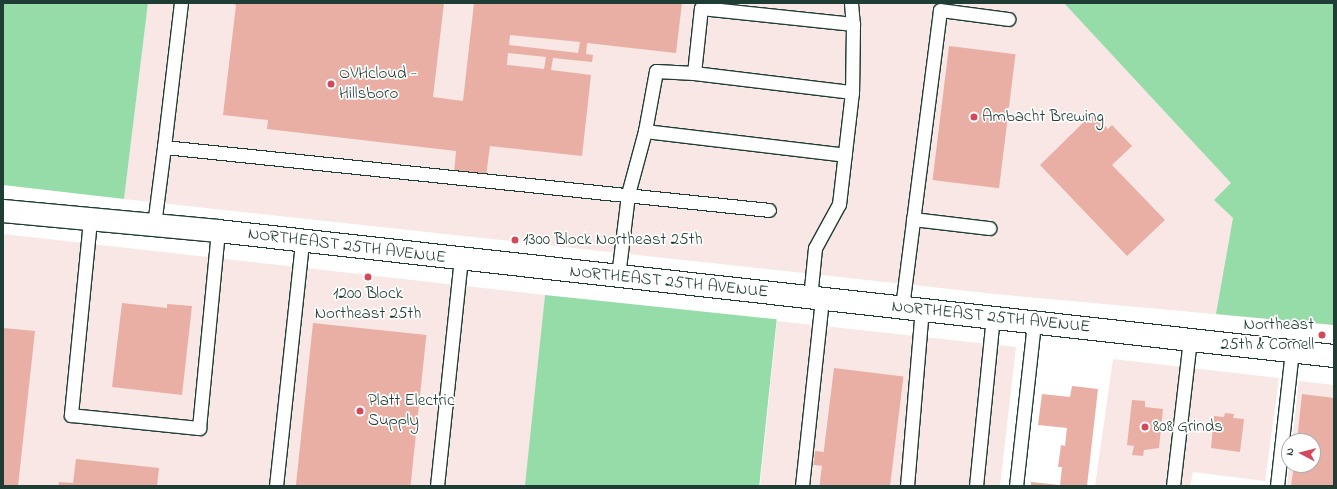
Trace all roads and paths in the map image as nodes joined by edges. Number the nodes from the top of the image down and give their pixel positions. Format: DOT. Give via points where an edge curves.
graph roads {
  1 [pos="181,3"];
  2 [pos="851,3"];
  3 [pos="1008,19"];
  4 [pos="853,24"];
  5 [pos="694,73"];
  6 [pos="852,92"];
  7 [pos="645,131"];
  8 [pos="164,146"];
  9 [pos="845,155"];
  10 [pos="628,194"];
  11 [pos="769,210"];
  12 [pos="3,211"];
  13 [pos="914,219"];
  14 [pos="90,220"];
  15 [pos="154,224"];
  16 [pos="989,228"];
  17 [pos="218,231"];
  18 [pos="302,241"];
  19 [pos="461,259"];
  20 [pos="618,276"];
  21 [pos="816,298"];
  22 [pos="912,308"];
  23 [pos="993,317"];
  24 [pos="1034,322"];
  25 [pos="1190,339"];
  26 [pos="1292,352"];
  27 [pos="1334,356"];
  28 [pos="276,486"];
  29 [pos="437,486"];
  30 [pos="802,486"];
  31 [pos="907,486"];
  32 [pos="976,486"];
  33 [pos="1016,486"];
  34 [pos="1173,486"];
  35 [pos="1277,486"];
  1 -- 8 [label="lane"];
  2 -- 4 [label="lane"];
  3 -- 13 [label="lane" via="940,10"];
  4 -- 5 [label="lane" via="701,8"];
  4 -- 6 [label="lane"];
  5 -- 6 [label="lane"];
  5 -- 7 [label="lane" via="656,71"];
  6 -- 9 [label="lane"];
  7 -- 9 [label="lane"];
  7 -- 10 [label="lane"];
  8 -- 10 [label="lane"];
  8 -- 15 [label="lane"];
  9 -- 21 [label="lane" via="839,204 815,248"];
  10 -- 11 [label="lane"];
  10 -- 20 [label="lane"];
  12 -- 14 [label="main road, NORTHEAST 25TH AVENUE"];
  13 -- 16 [label="lane"];
  13 -- 22 [label="lane"];
  14 -- 15 [label="main road, NORTHEAST 25TH AVENUE"];
  14 -- 17 [label="lane" via="71,415 199,428"];
  15 -- 17 [label="main road, NORTHEAST 25TH AVENUE"];
  17 -- 18 [label="main road, NORTHEAST 25TH AVENUE"];
  18 -- 19 [label="main road, NORTHEAST 25TH AVENUE"];
  18 -- 28 [label="lane"];
  19 -- 20 [label="main road, NORTHEAST 25TH AVENUE"];
  19 -- 29 [label="lane"];
  20 -- 21 [label="main road, NORTHEAST 25TH AVENUE"];
  21 -- 22 [label="main road, NORTHEAST 25TH AVENUE"];
  21 -- 30 [label="lane"];
  22 -- 23 [label="main road, NORTHEAST 25TH AVENUE"];
  22 -- 31 [label="lane"];
  23 -- 24 [label="main road, NORTHEAST 25TH AVENUE"];
  23 -- 32 [label="lane"];
  24 -- 25 [label="main road, NORTHEAST 25TH AVENUE"];
  24 -- 33 [label="lane"];
  25 -- 26 [label="main road, NORTHEAST 25TH AVENUE"];
  25 -- 34 [label="lane"];
  26 -- 27 [label="main road, NORTHEAST 25TH AVENUE"];
  26 -- 35 [label="lane"];
}
